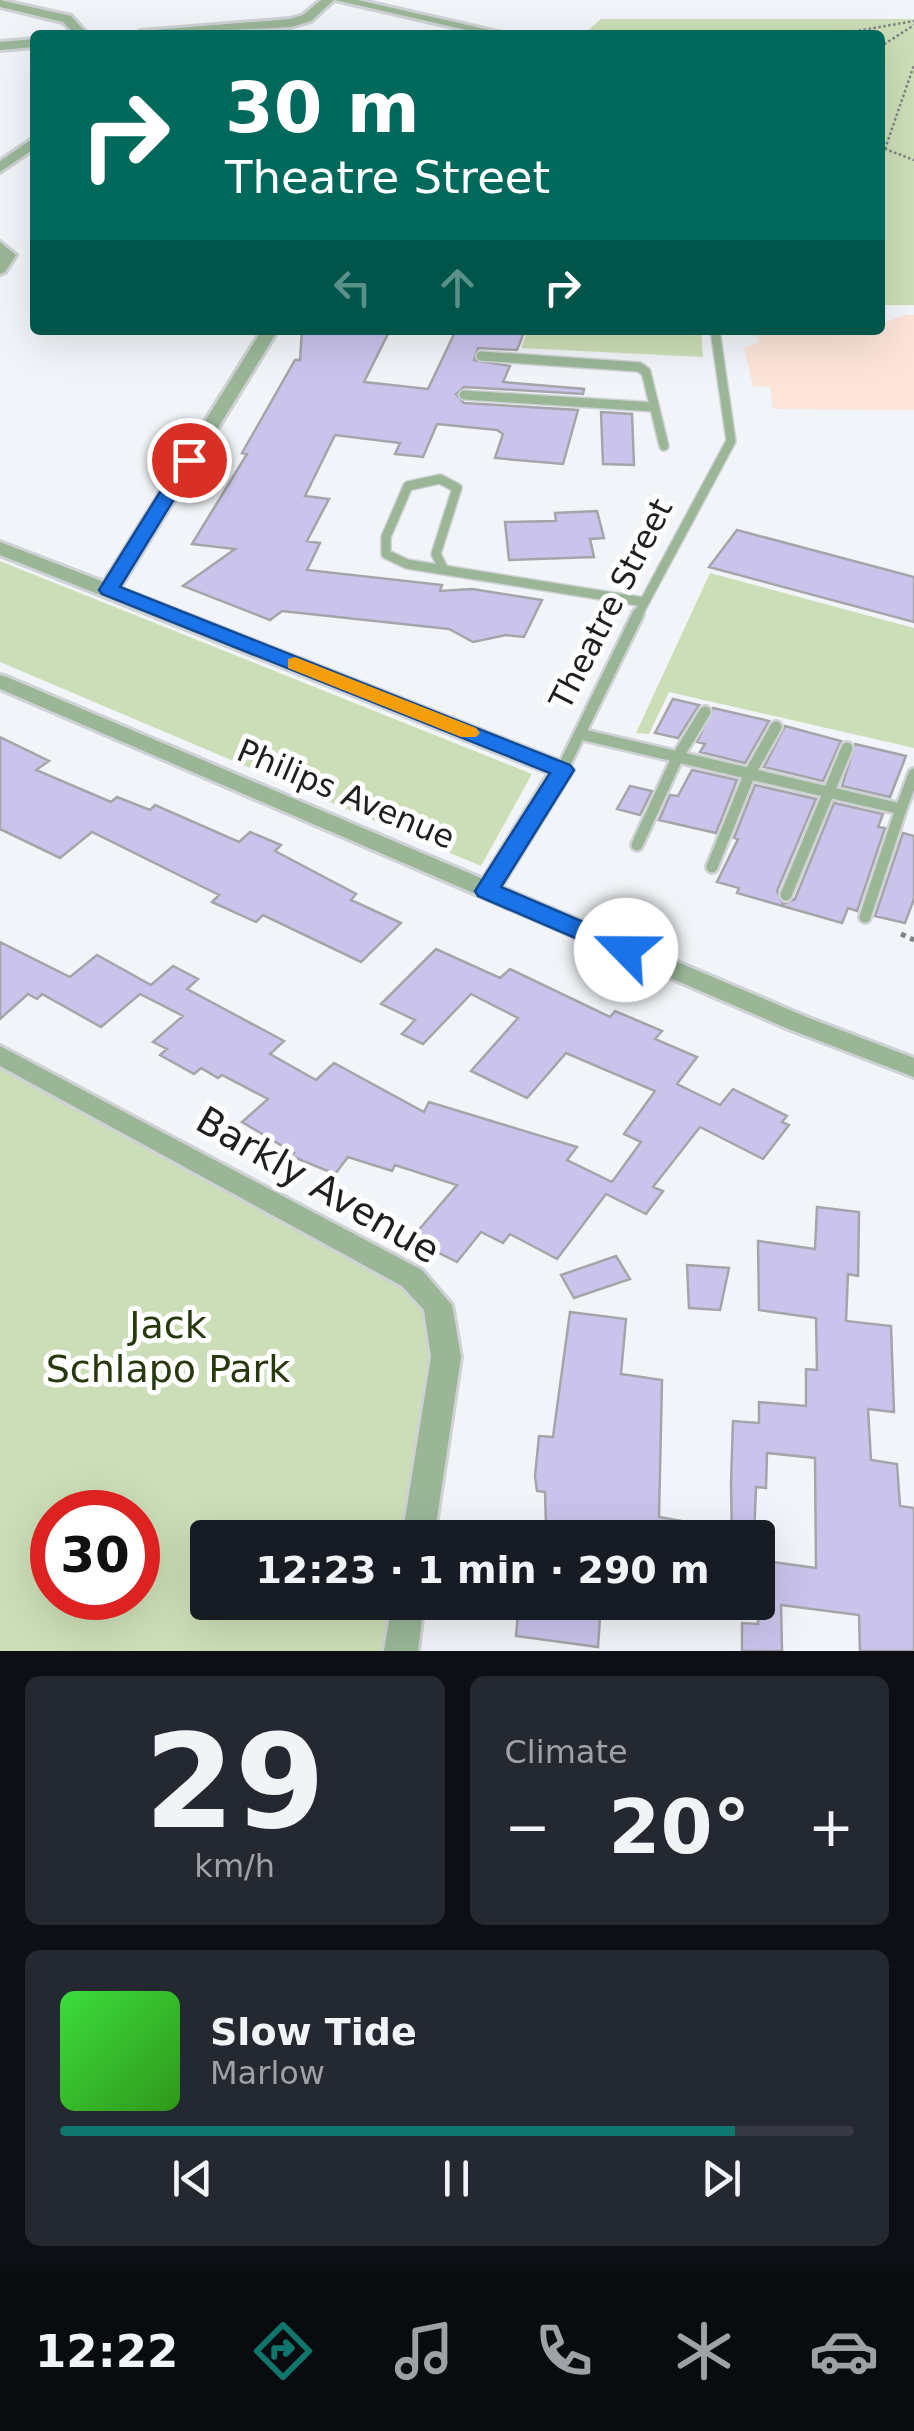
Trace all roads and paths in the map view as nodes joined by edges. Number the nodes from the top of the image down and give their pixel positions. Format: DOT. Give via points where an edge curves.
graph roads {
  1 [pos="328,0"];
  2 [pos="341,0"];
  3 [pos="0,3"];
  4 [pos="914,23"];
  5 [pos="78,30"];
  6 [pos="204,30"];
  7 [pos="452,30"];
  8 [pos="867,30"];
  9 [pos="30,43"];
  10 [pos="885,43"];
  11 [pos="0,46"];
  12 [pos="914,65"];
  13 [pos="885,139"];
  14 [pos="30,144"];
  15 [pos="885,149"];
  16 [pos="914,160"];
  17 [pos="2,164"];
  18 [pos="30,167"];
  19 [pos="0,246"];
  20 [pos="0,269"];
  21 [pos="267,335"];
  22 [pos="716,335"];
  23 [pos="481,356"];
  24 [pos="464,394"];
  25 [pos="654,406"];
  26 [pos="664,446"];
  27 [pos="0,548"];
  28 [pos="444,570"];
  29 [pos="109,590"];
  30 [pos="644,602"];
  31 [pos="0,681"];
  32 [pos="705,712"];
  33 [pos="776,727"];
  34 [pos="580,734"];
  35 [pos="847,748"];
  36 [pos="678,756"];
  37 [pos="562,770"];
  38 [pos="750,773"];
  39 [pos="914,774"];
  40 [pos="827,792"];
  41 [pos="901,809"];
  42 [pos="637,845"];
  43 [pos="712,867"];
  44 [pos="487,891"];
  45 [pos="786,895"];
  46 [pos="864,917"];
  47 [pos="901,934"];
  48 [pos="914,940"];
  49 [pos="0,1055"];
  50 [pos="902,1057"];
  51 [pos="914,1068"];
  52 [pos="421,1520"];
  53 [pos="405,1620"];
  54 [pos="401,1651"];
  1 -- 6 [label="street" via="291,23"];
  2 -- 7 [label="street"];
  3 -- 5 [label="street" via="68,19"];
  4 -- 8 [label="path"];
  4 -- 10 [label="path"];
  9 -- 11 [label="street"];
  12 -- 13 [label="path"];
  14 -- 17 [label="street"];
  15 -- 16 [label="path"];
  17 -- 18 [label="street"];
  19 -- 20 [label="street" via="8,256"];
  21 -- 29 [label="street"];
  22 -- 30 [label="lane, Theatre Street" via="731,441"];
  23 -- 25 [label="lane" via="639,367"];
  24 -- 25 [label="lane"];
  25 -- 26 [label="lane"];
  27 -- 29 [label="street"];
  28 -- 28 [label="lane" via="386,554 390,525 415,481 446,480 457,488 436,554"];
  28 -- 30 [label="lane"];
  29 -- 37 [label="street"];
  30 -- 34 [label="lane, Theatre Street"];
  31 -- 44 [label="street, Philips Avenue"];
  32 -- 36 [label="lane"];
  33 -- 38 [label="lane"];
  34 -- 36 [label="lane"];
  34 -- 37 [label="lane, Theatre Street"];
  35 -- 40 [label="lane"];
  36 -- 38 [label="lane"];
  36 -- 42 [label="lane"];
  37 -- 44 [label="street, Theatre Street"];
  38 -- 40 [label="lane"];
  38 -- 43 [label="lane"];
  39 -- 41 [label="lane"];
  40 -- 41 [label="lane"];
  40 -- 45 [label="lane"];
  41 -- 46 [label="lane"];
  44 -- 50 [label="street, Philips Avenue" via="800,1024"];
  47 -- 48 [label="path"];
  49 -- 52 [label="street, Barkly Avenue" via="346,1238 431,1294 444,1327 446,1357"];
  50 -- 51 [label="street, Philips Avenue"];
  53 -- 54 [label="street"];
}
